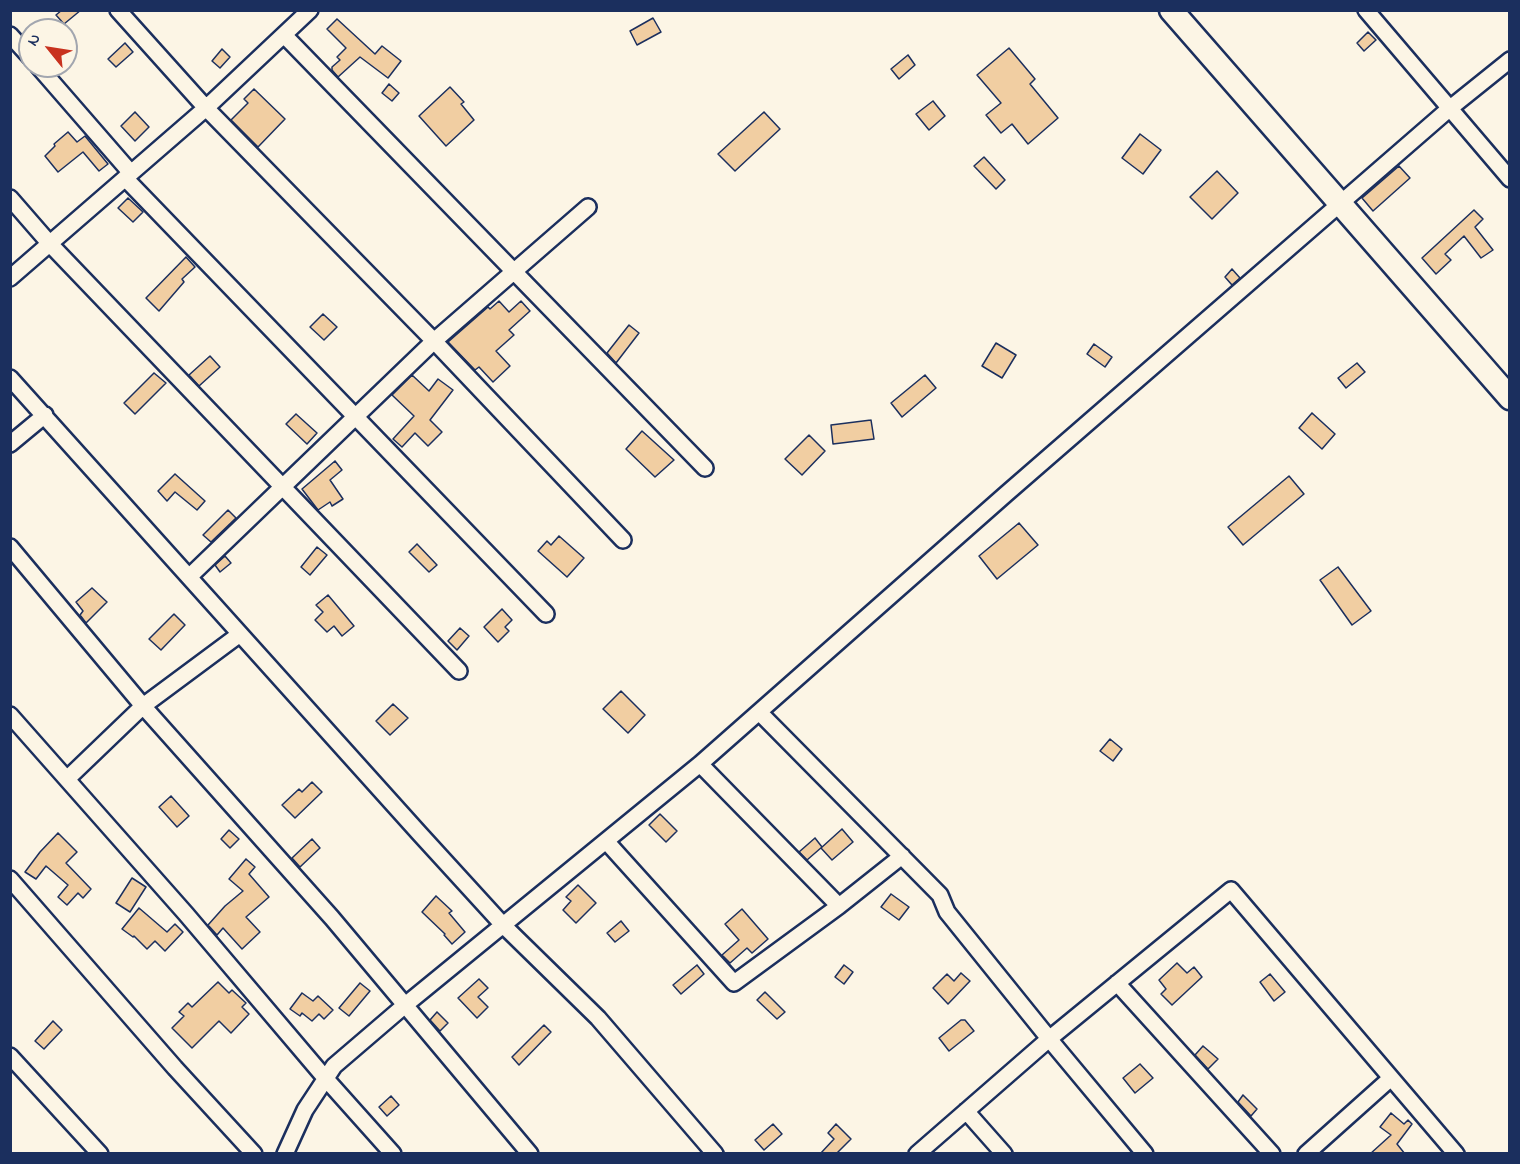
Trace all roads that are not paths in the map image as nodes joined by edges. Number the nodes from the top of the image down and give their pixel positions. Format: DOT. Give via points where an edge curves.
graph roads {
  1 [pos="118,10"];
  2 [pos="1171,10"];
  3 [pos="1366,10"];
  4 [pos="305,12"];
  5 [pos="284,35"];
  6 [pos="1509,60"];
  7 [pos="48,78"];
  8 [pos="206,108"];
  9 [pos="1449,109"];
  10 [pos="128,175"];
  11 [pos="1509,179"];
  12 [pos="10,198"];
  13 [pos="1341,203"];
  14 [pos="588,207"];
  15 [pos="50,244"];
  16 [pos="514,273"];
  17 [pos="10,278"];
  18 [pos="434,341"];
  19 [pos="10,378"];
  20 [pos="1509,398"];
  21 [pos="45,415"];
  22 [pos="356,415"];
  23 [pos="10,444"];
  24 [pos="705,468"];
  25 [pos="281,488"];
  26 [pos="623,540"];
  27 [pos="10,547"];
  28 [pos="189,577"];
  29 [pos="546,614"];
  30 [pos="240,634"];
  31 [pos="459,671"];
  32 [pos="143,706"];
  33 [pos="759,712"];
  34 [pos="10,715"];
  35 [pos="700,764"];
  36 [pos="67,779"];
  37 [pos="606,841"];
  38 [pos="902,856"];
  39 [pos="10,879"];
  40 [pos="838,906"];
  41 [pos="503,925"];
  42 [pos="1117,983"];
  43 [pos="404,1006"];
  44 [pos="1049,1039"];
  45 [pos="10,1056"];
  46 [pos="1391,1078"];
  47 [pos="326,1079"];
  48 [pos="966,1111"];
  49 [pos="100,1154"];
  50 [pos="254,1154"];
  51 [pos="285,1154"];
  52 [pos="393,1154"];
  53 [pos="530,1154"];
  54 [pos="715,1154"];
  55 [pos="917,1154"];
  56 [pos="1004,1154"];
  57 [pos="1145,1154"];
  58 [pos="1272,1154"];
  59 [pos="1306,1154"];
  60 [pos="1456,1154"];
  1 -- 8 [label="street"];
  2 -- 13 [label="main road"];
  3 -- 9 [label="street"];
  4 -- 5 [label="street"];
  5 -- 8 [label="street"];
  5 -- 16 [label="street"];
  6 -- 9 [label="street"];
  7 -- 10 [label="street"];
  8 -- 10 [label="street"];
  8 -- 18 [label="street"];
  9 -- 11 [label="street"];
  9 -- 13 [label="street"];
  10 -- 15 [label="street"];
  10 -- 22 [label="street"];
  12 -- 15 [label="street"];
  13 -- 20 [label="main road"];
  13 -- 33 [label="street"];
  14 -- 16 [label="street"];
  15 -- 17 [label="street"];
  15 -- 25 [label="street"];
  16 -- 18 [label="street"];
  16 -- 24 [label="street"];
  18 -- 22 [label="street"];
  18 -- 26 [label="street"];
  19 -- 21 [label="street"];
  21 -- 23 [label="street"];
  21 -- 28 [label="street"];
  22 -- 25 [label="street"];
  22 -- 29 [label="street"];
  25 -- 28 [label="street"];
  25 -- 31 [label="street"];
  27 -- 32 [label="street"];
  28 -- 30 [label="street"];
  30 -- 32 [label="street"];
  30 -- 41 [label="street"];
  32 -- 36 [label="street"];
  32 -- 43 [label="street" via="332,918"];
  33 -- 35 [label="street"];
  33 -- 38 [label="street"];
  34 -- 36 [label="street"];
  35 -- 37 [label="street"];
  35 -- 40 [label="street"];
  36 -- 47 [label="street"];
  37 -- 40 [label="street" via="734,983"];
  37 -- 41 [label="street"];
  38 -- 40 [label="street"];
  38 -- 44 [label="street" via="940,895 947,912"];
  39 -- 50 [label="street"];
  41 -- 43 [label="street"];
  41 -- 54 [label="street" via="598,1018"];
  42 -- 44 [label="street"];
  42 -- 46 [label="street" via="1231,890"];
  42 -- 58 [label="street"];
  43 -- 47 [label="street" via="334,1066"];
  43 -- 53 [label="street"];
  44 -- 48 [label="street"];
  44 -- 57 [label="street"];
  45 -- 49 [label="street"];
  46 -- 59 [label="street"];
  46 -- 60 [label="street"];
  47 -- 51 [label="street" via="305,1110"];
  47 -- 52 [label="street"];
  48 -- 55 [label="street"];
  48 -- 56 [label="street"];
}
